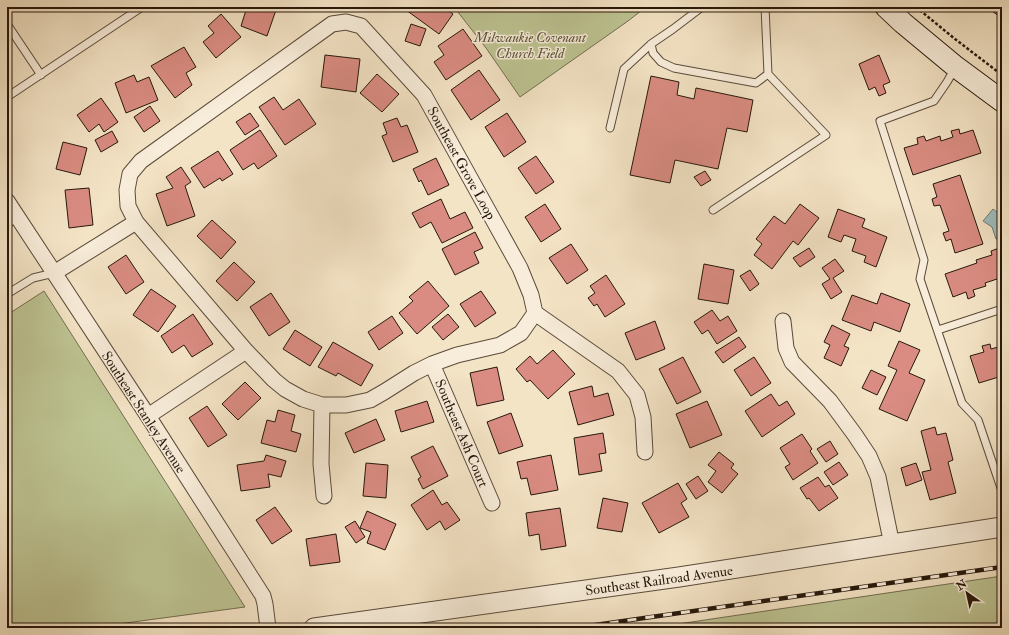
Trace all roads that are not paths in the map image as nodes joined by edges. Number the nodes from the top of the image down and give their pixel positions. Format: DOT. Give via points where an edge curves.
graph roads {
  1 [pos="142,7"];
  2 [pos="702,7"];
  3 [pos="765,7"];
  4 [pos="886,7"];
  5 [pos="7,24"];
  6 [pos="651,44"];
  7 [pos="956,67"];
  8 [pos="768,74"];
  9 [pos="41,75"];
  10 [pos="7,97"];
  11 [pos="1002,101"];
  12 [pos="610,128"];
  13 [pos="7,201"];
  14 [pos="713,210"];
  15 [pos="12,221"];
  16 [pos="136,222"];
  17 [pos="54,273"];
  18 [pos="7,294"];
  19 [pos="1002,309"];
  20 [pos="535,313"];
  21 [pos="783,321"];
  22 [pos="938,330"];
  23 [pos="246,351"];
  24 [pos="432,364"];
  25 [pos="322,405"];
  26 [pos="148,416"];
  27 [pos="645,452"];
  28 [pos="1000,474"];
  29 [pos="1002,491"];
  30 [pos="324,496"];
  31 [pos="492,503"];
  32 [pos="1002,527"];
  33 [pos="892,545"];
  34 [pos="268,628"];
  35 [pos="314,628"];
  1 -- 9 [label="lane"];
  2 -- 6 [label="lane"];
  3 -- 8 [label="lane"];
  4 -- 7 [label="main road"];
  5 -- 9 [label="lane"];
  6 -- 8 [label="lane" via="653,53 661,62 674,68 756,82"];
  6 -- 12 [label="lane" via="624,69"];
  7 -- 11 [label="main road"];
  7 -- 22 [label="lane" via="934,101 880,121 924,260 920,280"];
  8 -- 14 [label="lane" via="826,134"];
  9 -- 10 [label="lane"];
  13 -- 15 [label="street, Southeast Stanley Avenue"];
  15 -- 17 [label="street, Southeast Stanley Avenue"];
  16 -- 17 [label="street"];
  16 -- 20 [label="street, Southeast Grove Loop" via="128,206 126,190 130,174 141,161 332,24 346,22 361,26 424,95 520,268"];
  16 -- 23 [label="street, Southeast Grove Loop"];
  17 -- 18 [label="lane" via="33,278"];
  17 -- 26 [label="street, Southeast Stanley Avenue"];
  19 -- 22 [label="lane"];
  20 -- 24 [label="street, Southeast Grove Loop" via="522,333 500,345"];
  20 -- 27 [label="street" via="618,371 637,395 643,417"];
  21 -- 33 [label="street" via="786,348 792,362 830,401 869,456 878,477"];
  22 -- 28 [label="lane" via="962,403 978,420"];
  23 -- 25 [label="street, Southeast Grove Loop" via="285,389 303,399"];
  23 -- 26 [label="street"];
  24 -- 25 [label="street, Southeast Grove Loop" via="370,400 346,405"];
  24 -- 31 [label="street, Southeast Ash Court"];
  25 -- 30 [label="street" via="321,464"];
  26 -- 34 [label="street, Southeast Stanley Avenue" via="263,596"];
  28 -- 29 [label="lane"];
  32 -- 33 [label="street, Southeast Railroad Avenue"];
  33 -- 35 [label="street, Southeast Railroad Avenue"];
}
